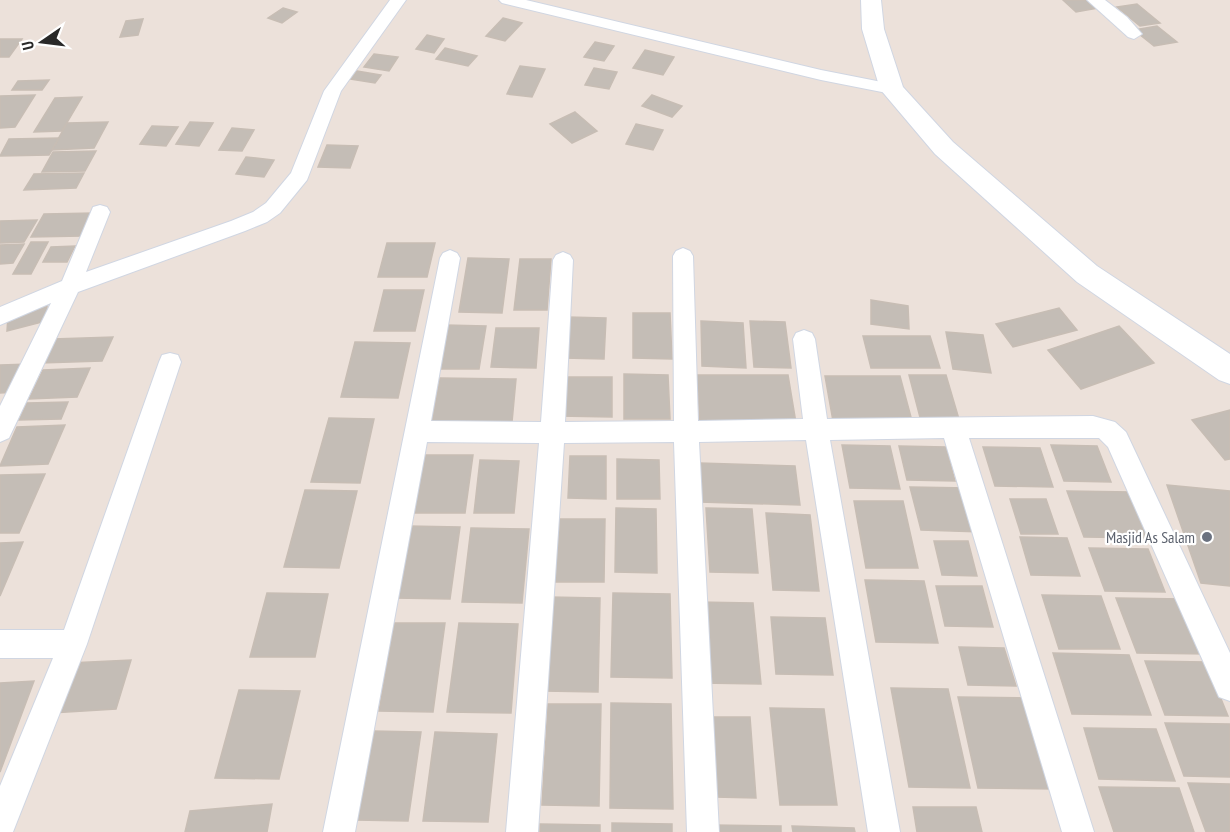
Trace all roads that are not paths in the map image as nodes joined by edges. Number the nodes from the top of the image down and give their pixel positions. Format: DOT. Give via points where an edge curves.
graph roads {
  1 [pos="398,0"];
  2 [pos="507,0"];
  3 [pos="871,0"];
  4 [pos="1095,0"];
  5 [pos="1134,34"];
  6 [pos="892,89"];
  7 [pos="100,212"];
  8 [pos="683,256"];
  9 [pos="450,258"];
  10 [pos="562,260"];
  11 [pos="70,286"];
  12 [pos="0,316"];
  13 [pos="804,339"];
  14 [pos="170,362"];
  15 [pos="1230,371"];
  16 [pos="953,427"];
  17 [pos="816,428"];
  18 [pos="416,431"];
  19 [pos="686,431"];
  20 [pos="0,432"];
  21 [pos="552,433"];
  22 [pos="0,644"];
  23 [pos="73,644"];
  24 [pos="1230,686"];
  25 [pos="0,825"];
  26 [pos="339,832"];
  27 [pos="522,832"];
  28 [pos="703,832"];
  29 [pos="884,832"];
  30 [pos="1078,832"];
  1 -- 11 [label="street" via="333,92 300,175 273,208 260,218"];
  2 -- 6 [label="street"];
  3 -- 6 [label="street" via="873,29"];
  4 -- 5 [label="street"];
  6 -- 15 [label="street" via="944,148 1060,252 1123,300"];
  7 -- 11 [label="street"];
  8 -- 19 [label="street"];
  9 -- 18 [label="street"];
  10 -- 21 [label="street"];
  11 -- 12 [label="street"];
  11 -- 20 [label="street"];
  13 -- 17 [label="street"];
  14 -- 23 [label="street"];
  16 -- 17 [label="street"];
  16 -- 24 [label="street" via="1093,426 1112,434"];
  16 -- 30 [label="street"];
  17 -- 19 [label="street"];
  17 -- 29 [label="street"];
  18 -- 21 [label="street"];
  18 -- 26 [label="street"];
  19 -- 21 [label="street"];
  19 -- 28 [label="street"];
  21 -- 27 [label="street"];
  22 -- 23 [label="street"];
  23 -- 25 [label="street"];
}
